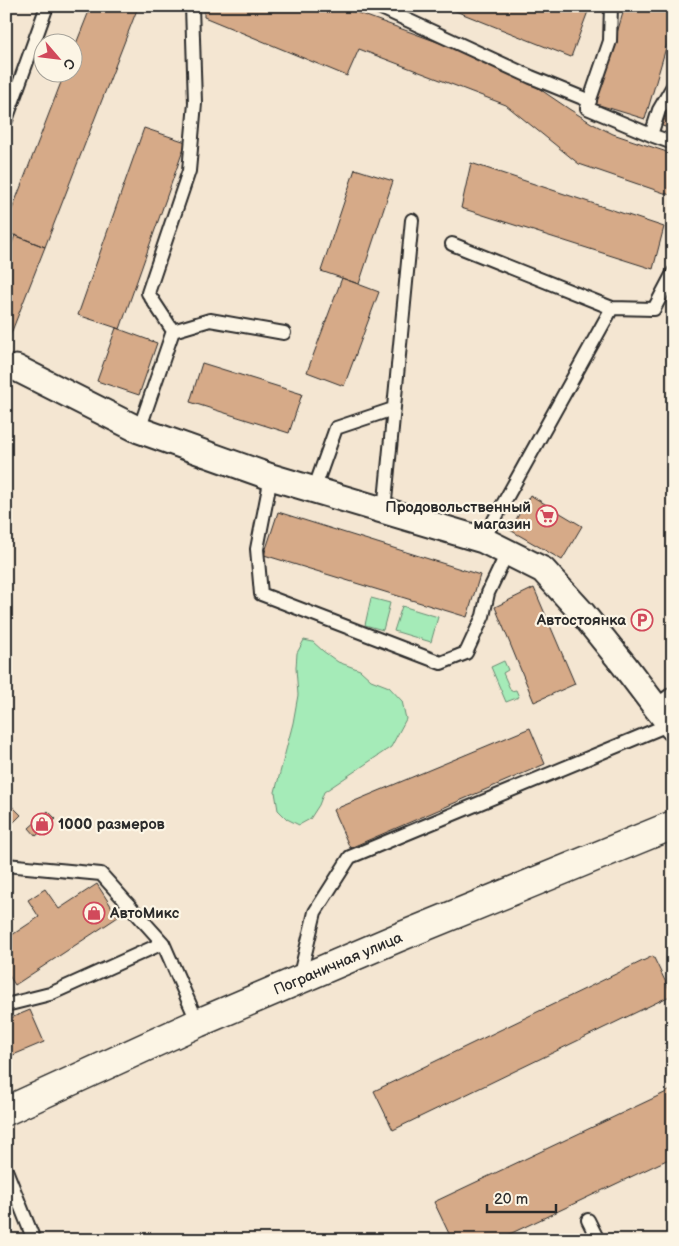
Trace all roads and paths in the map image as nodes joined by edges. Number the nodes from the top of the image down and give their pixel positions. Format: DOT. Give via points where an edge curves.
graph roads {
  1 [pos="47,6"];
  2 [pos="192,6"];
  3 [pos="377,6"];
  4 [pos="611,6"];
  5 [pos="673,86"];
  6 [pos="590,101"];
  7 [pos="6,120"];
  8 [pos="651,136"];
  9 [pos="673,143"];
  10 [pos="412,220"];
  11 [pos="452,244"];
  12 [pos="673,273"];
  13 [pos="612,308"];
  14 [pos="174,331"];
  15 [pos="284,333"];
  16 [pos="11,365"];
  17 [pos="393,409"];
  18 [pos="139,430"];
  19 [pos="271,477"];
  20 [pos="314,490"];
  21 [pos="384,511"];
  22 [pos="483,540"];
  23 [pos="508,553"];
  24 [pos="667,713"];
  25 [pos="673,825"];
  26 [pos="6,865"];
  27 [pos="163,943"];
  28 [pos="299,980"];
  29 [pos="6,1005"];
  30 [pos="198,1023"];
  31 [pos="6,1111"];
  32 [pos="6,1170"];
  33 [pos="588,1220"];
  34 [pos="34,1240"];
  35 [pos="598,1240"];
  1 -- 7 [label="lane"];
  2 -- 14 [label="lane" via="195,103 189,171 148,293"];
  3 -- 6 [label="lane"];
  4 -- 6 [label="lane" via="610,41"];
  5 -- 8 [label="lane" via="659,110"];
  6 -- 8 [label="lane" via="587,108"];
  8 -- 9 [label="lane"];
  10 -- 17 [label="lane"];
  11 -- 13 [label="lane"];
  12 -- 13 [label="lane" via="654,309"];
  13 -- 22 [label="lane"];
  14 -- 15 [label="lane" via="210,320"];
  14 -- 18 [label="lane"];
  16 -- 18 [label="street"];
  17 -- 20 [label="lane" via="336,428"];
  17 -- 21 [label="lane"];
  18 -- 19 [label="street"];
  19 -- 20 [label="street"];
  19 -- 23 [label="lane" via="257,549 262,594 442,663 466,654 483,616 488,593"];
  20 -- 21 [label="street"];
  21 -- 22 [label="street"];
  22 -- 23 [label="street"];
  23 -- 24 [label="street" via="543,570"];
  24 -- 28 [label="lane" via="350,857 315,912"];
  25 -- 28 [label="street, Пограничная улица"];
  26 -- 27 [label="lane" via="101,874"];
  27 -- 29 [label="lane" via="50,994"];
  27 -- 30 [label="lane"];
  28 -- 30 [label="street, Пограничная улица"];
  30 -- 31 [label="street, Пограничная улица"];
  32 -- 34 [label="lane"];
  33 -- 35 [label="lane"];
}
